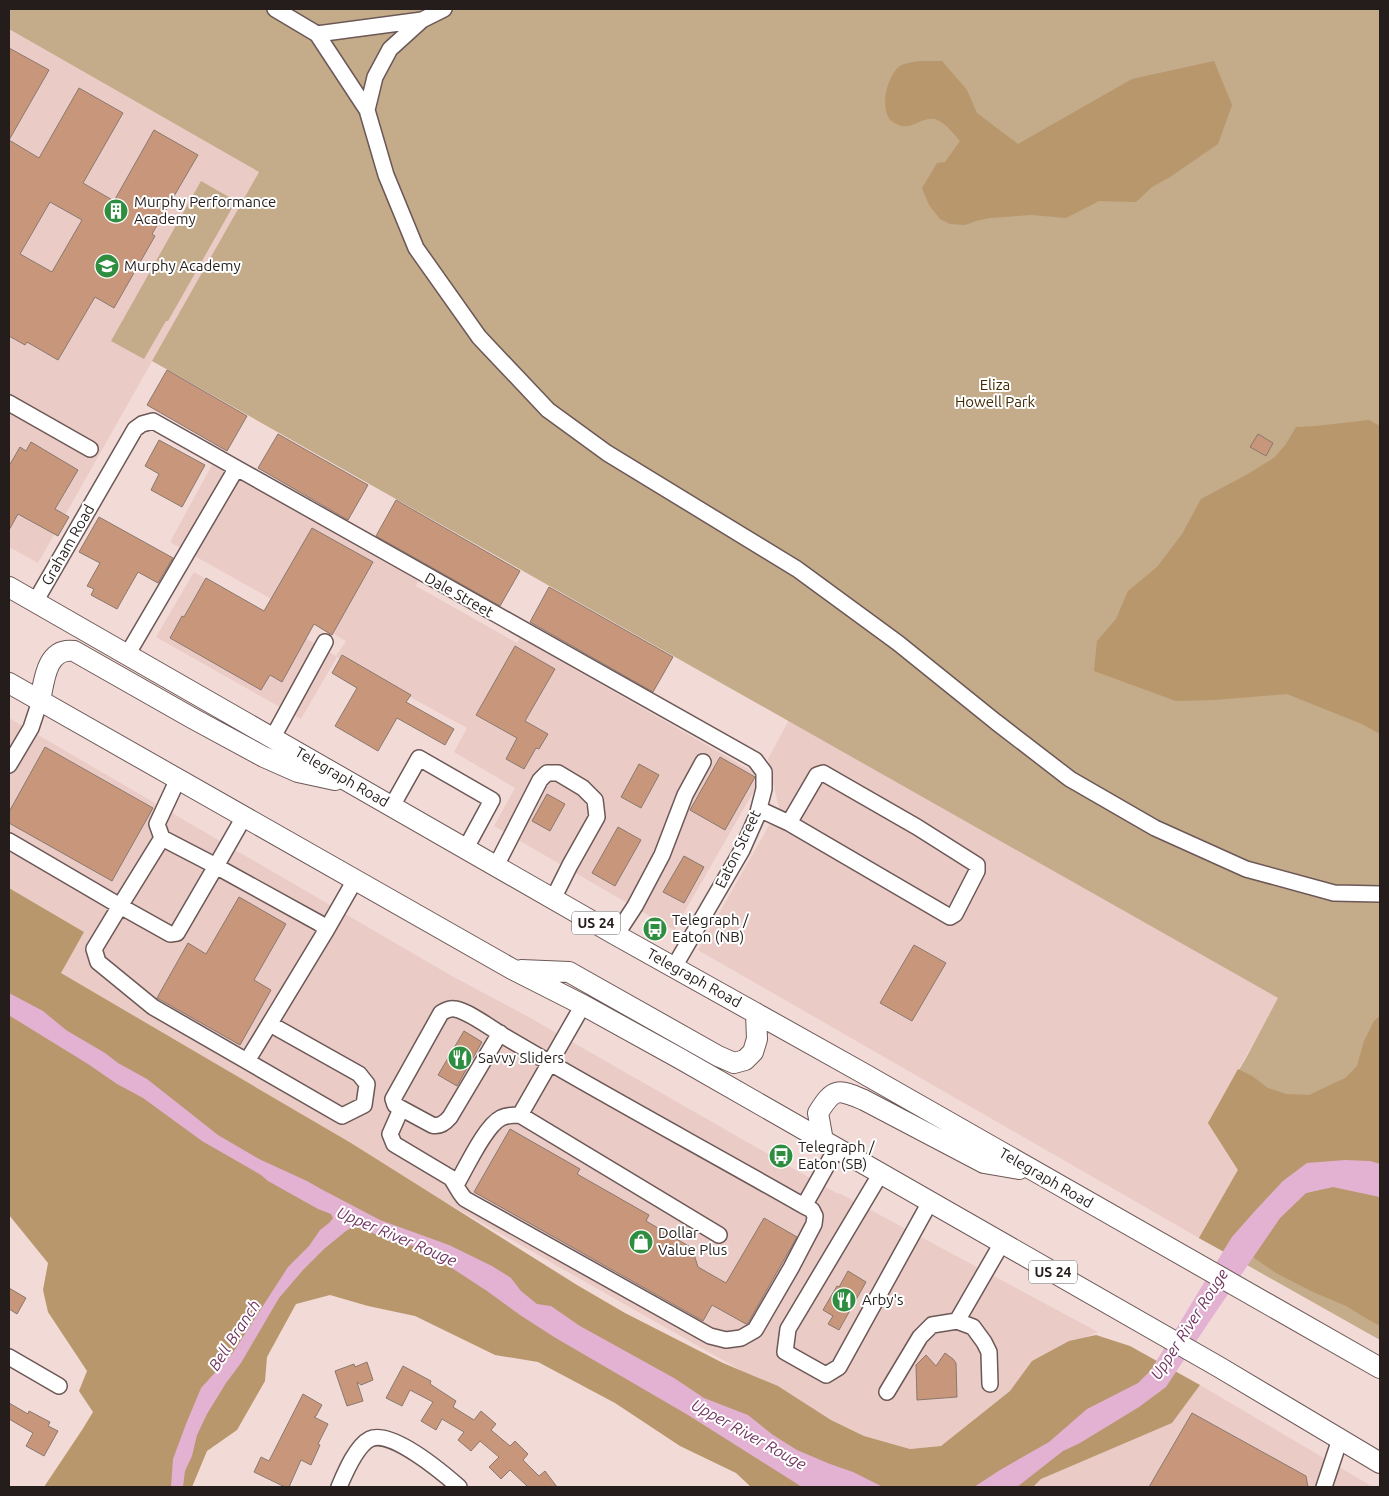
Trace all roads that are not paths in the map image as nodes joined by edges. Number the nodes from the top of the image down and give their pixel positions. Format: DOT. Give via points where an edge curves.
graph roads {
  1 [pos="275,9"];
  2 [pos="444,9"];
  3 [pos="422,20"];
  4 [pos="317,34"];
  5 [pos="367,110"];
  6 [pos="9,403"];
  7 [pos="142,424"];
  8 [pos="90,449"];
  9 [pos="236,469"];
  10 [pos="9,587"];
  11 [pos="35,602"];
  12 [pos="325,642"];
  13 [pos="127,654"];
  14 [pos="9,683"];
  15 [pos="40,701"];
  16 [pos="273,738"];
  17 [pos="703,762"];
  18 [pos="9,765"];
  19 [pos="178,779"];
  20 [pos="764,780"];
  21 [pos="354,784"];
  22 [pos="392,806"];
  23 [pos="759,808"];
  24 [pos="244,817"];
  25 [pos="789,823"];
  26 [pos="162,838"];
  27 [pos="9,841"];
  28 [pos="466,848"];
  29 [pos="216,866"];
  30 [pos="496,866"];
  31 [pos="355,880"];
  32 [pos="1380,894"];
  33 [pos="554,899"];
  34 [pos="120,906"];
  35 [pos="327,929"];
  36 [pos="616,935"];
  37 [pos="674,967"];
  38 [pos="512,969"];
  39 [pos="583,1005"];
  40 [pos="756,1013"];
  41 [pos="270,1024"];
  42 [pos="500,1033"];
  43 [pos="247,1061"];
  44 [pos="550,1063"];
  45 [pos="401,1109"];
  46 [pos="520,1115"];
  47 [pos="830,1145"];
  48 [pos="1034,1171"];
  49 [pos="881,1173"];
  50 [pos="456,1185"];
  51 [pos="930,1202"];
  52 [pos="804,1206"];
  53 [pos="719,1235"];
  54 [pos="1002,1243"];
  55 [pos="957,1321"];
  56 [pos="9,1357"];
  57 [pos="1380,1368"];
  58 [pos="990,1384"];
  59 [pos="59,1386"];
  60 [pos="887,1392"];
  61 [pos="1340,1439"];
  62 [pos="1380,1463"];
  63 [pos="339,1487"];
  64 [pos="459,1487"];
  65 [pos="1324,1487"];
  1 -- 4 [label="street"];
  2 -- 3 [label="street"];
  3 -- 4 [label="street"];
  3 -- 5 [label="street" via="390,49 375,77"];
  4 -- 5 [label="street"];
  5 -- 32 [label="street" via="386,175 416,248 479,337 548,410 607,453 797,569 898,643 1078,784 1154,828 1246,870 1334,893"];
  6 -- 8 [label="street"];
  7 -- 9 [label="street, Dale Street" via="153,421"];
  7 -- 11 [label="street, Graham Road" via="134,429"];
  9 -- 13 [label="street"];
  9 -- 20 [label="street, Dale Street" via="755,760 764,772"];
  10 -- 11 [label="main road, Telegraph Road / US 24"];
  11 -- 13 [label="main road, Telegraph Road / US 24"];
  12 -- 16 [label="street"];
  13 -- 16 [label="main road, Telegraph Road / US 24"];
  14 -- 15 [label="main road, US 24"];
  15 -- 18 [label="street" via="31,728"];
  15 -- 19 [label="main road, US 24"];
  15 -- 21 [label="main road" via="50,662 60,652 74,651 264,757 298,772"];
  16 -- 21 [label="main road, Telegraph Road / US 24"];
  17 -- 36 [label="street" via="685,795 662,854"];
  19 -- 24 [label="main road, US 24"];
  19 -- 26 [label="street" via="157,824"];
  20 -- 23 [label="street, Eaton Street"];
  21 -- 22 [label="main road, Telegraph Road / US 24"];
  22 -- 28 [label="main road, Telegraph Road / US 24"];
  22 -- 28 [label="street" via="419,758 492,800"];
  23 -- 25 [label="street"];
  23 -- 37 [label="street, Eaton Street" via="742,850"];
  24 -- 29 [label="street"];
  24 -- 31 [label="main road, US 24"];
  25 -- 25 [label="street" via="950,917 955,914 977,871 977,865 940,841 823,773 817,775"];
  26 -- 29 [label="street"];
  26 -- 34 [label="street"];
  27 -- 34 [label="street"];
  28 -- 30 [label="main road, Telegraph Road / US 24"];
  29 -- 34 [label="street" via="177,933 170,934"];
  29 -- 35 [label="street"];
  30 -- 33 [label="main road, Telegraph Road / US 24"];
  30 -- 33 [label="street" via="540,780 547,773 558,773 583,788 595,800 598,817"];
  31 -- 35 [label="street"];
  31 -- 38 [label="main road, US 24"];
  33 -- 36 [label="main road, Telegraph Road / US 24"];
  34 -- 43 [label="street" via="94,949 98,962 153,1007"];
  35 -- 41 [label="street"];
  36 -- 37 [label="main road, Telegraph Road / US 24"];
  37 -- 40 [label="main road, Telegraph Road / US 24"];
  38 -- 39 [label="main road, US 24"];
  38 -- 40 [label="main road" via="569,972 734,1063 745,1060 753,1052 757,1039"];
  39 -- 44 [label="street"];
  39 -- 47 [label="main road, US 24"];
  40 -- 48 [label="main road, Telegraph Road / US 24"];
  41 -- 43 [label="street"];
  41 -- 43 [label="street" via="359,1074 368,1084 364,1105 342,1116"];
  42 -- 44 [label="street"];
  42 -- 45 [label="street" via="442,1124 434,1126"];
  42 -- 45 [label="street" via="456,1009 441,1013 393,1099"];
  44 -- 46 [label="street"];
  44 -- 52 [label="street"];
  45 -- 50 [label="street" via="390,1134 394,1144 451,1178"];
  46 -- 50 [label="street" via="501,1118 492,1126"];
  46 -- 53 [label="street"];
  47 -- 48 [label="main road" via="818,1113 827,1098 845,1092 984,1163"];
  47 -- 49 [label="main road, US 24"];
  47 -- 52 [label="street"];
  48 -- 57 [label="main road, Telegraph Road / US 24"];
  49 -- 51 [label="main road, US 24"];
  49 -- 51 [label="street" via="788,1330 785,1352 826,1375 839,1367"];
  50 -- 52 [label="street" via="465,1199 710,1336 726,1340 741,1338 755,1330 814,1224 812,1210"];
  51 -- 54 [label="main road, US 24"];
  54 -- 55 [label="street"];
  54 -- 61 [label="main road, US 24"];
  55 -- 58 [label="street" via="973,1327 984,1342 989,1352"];
  55 -- 60 [label="street" via="932,1326 920,1337"];
  56 -- 59 [label="street"];
  61 -- 62 [label="main road, US 24"];
  61 -- 65 [label="street"];
  63 -- 64 [label="street" via="360,1447 371,1438 386,1438 422,1457"];
}
